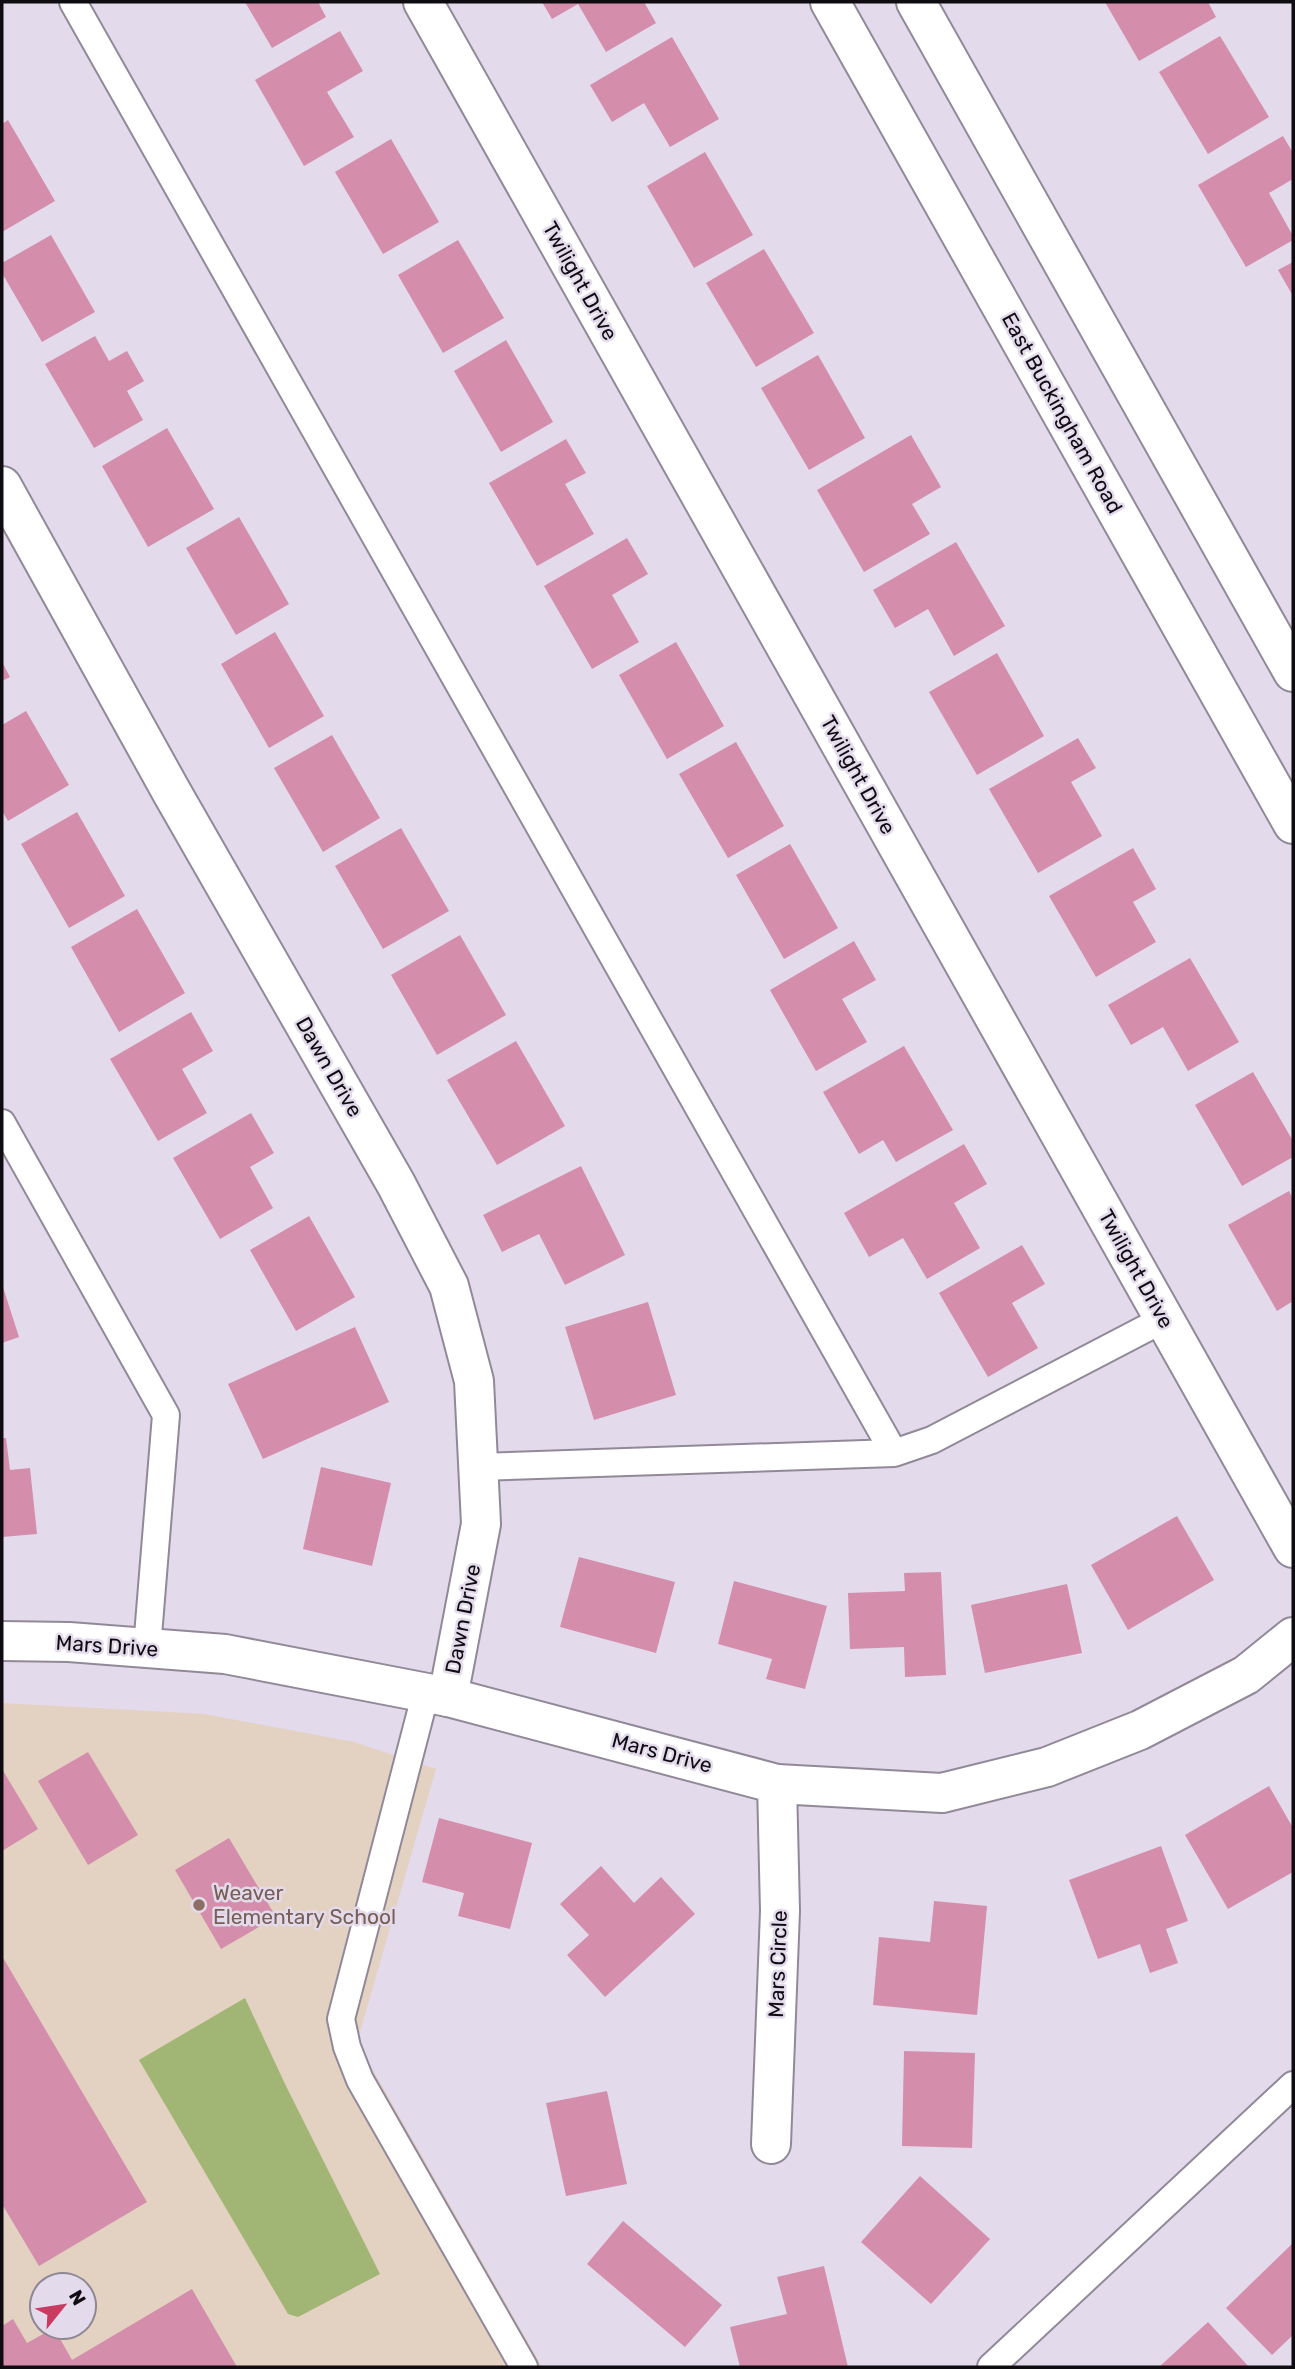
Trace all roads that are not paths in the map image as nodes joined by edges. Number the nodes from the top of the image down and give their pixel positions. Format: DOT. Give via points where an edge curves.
graph roads {
  1 [pos="73,2"];
  2 [pos="423,2"];
  3 [pos="830,2"];
  4 [pos="916,2"];
  5 [pos="2,486"];
  6 [pos="1293,671"];
  7 [pos="1293,824"];
  8 [pos="2,1123"];
  9 [pos="1164,1319"];
  10 [pos="894,1453"];
  11 [pos="478,1467"];
  12 [pos="1293,1548"];
  13 [pos="1293,1637"];
  14 [pos="2,1641"];
  15 [pos="147,1648"];
  16 [pos="437,1695"];
  17 [pos="776,1784"];
  18 [pos="1293,2085"];
  19 [pos="771,2144"];
  20 [pos="524,2367"];
  21 [pos="991,2367"];
  1 -- 10 [label="lane"];
  2 -- 9 [label="street, Twilight Drive"];
  3 -- 7 [label="street, East Buckingham Road"];
  4 -- 6 [label="street"];
  5 -- 11 [label="street, Dawn Drive" via="449,1286 474,1381"];
  8 -- 15 [label="lane" via="166,1415"];
  9 -- 10 [label="lane" via="932,1440"];
  9 -- 12 [label="street, Twilight Drive"];
  10 -- 11 [label="lane"];
  11 -- 16 [label="street, Dawn Drive" via="481,1524"];
  13 -- 17 [label="street, Mars Drive" via="1246,1675 1140,1730 1047,1767 942,1793"];
  14 -- 15 [label="street, Mars Drive"];
  15 -- 16 [label="street, Mars Drive" via="225,1654"];
  16 -- 17 [label="street, Mars Drive"];
  16 -- 20 [label="lane" via="341,2019 360,2080"];
  17 -- 19 [label="street, Mars Circle" via="780,1911"];
  18 -- 21 [label="lane"];
}
